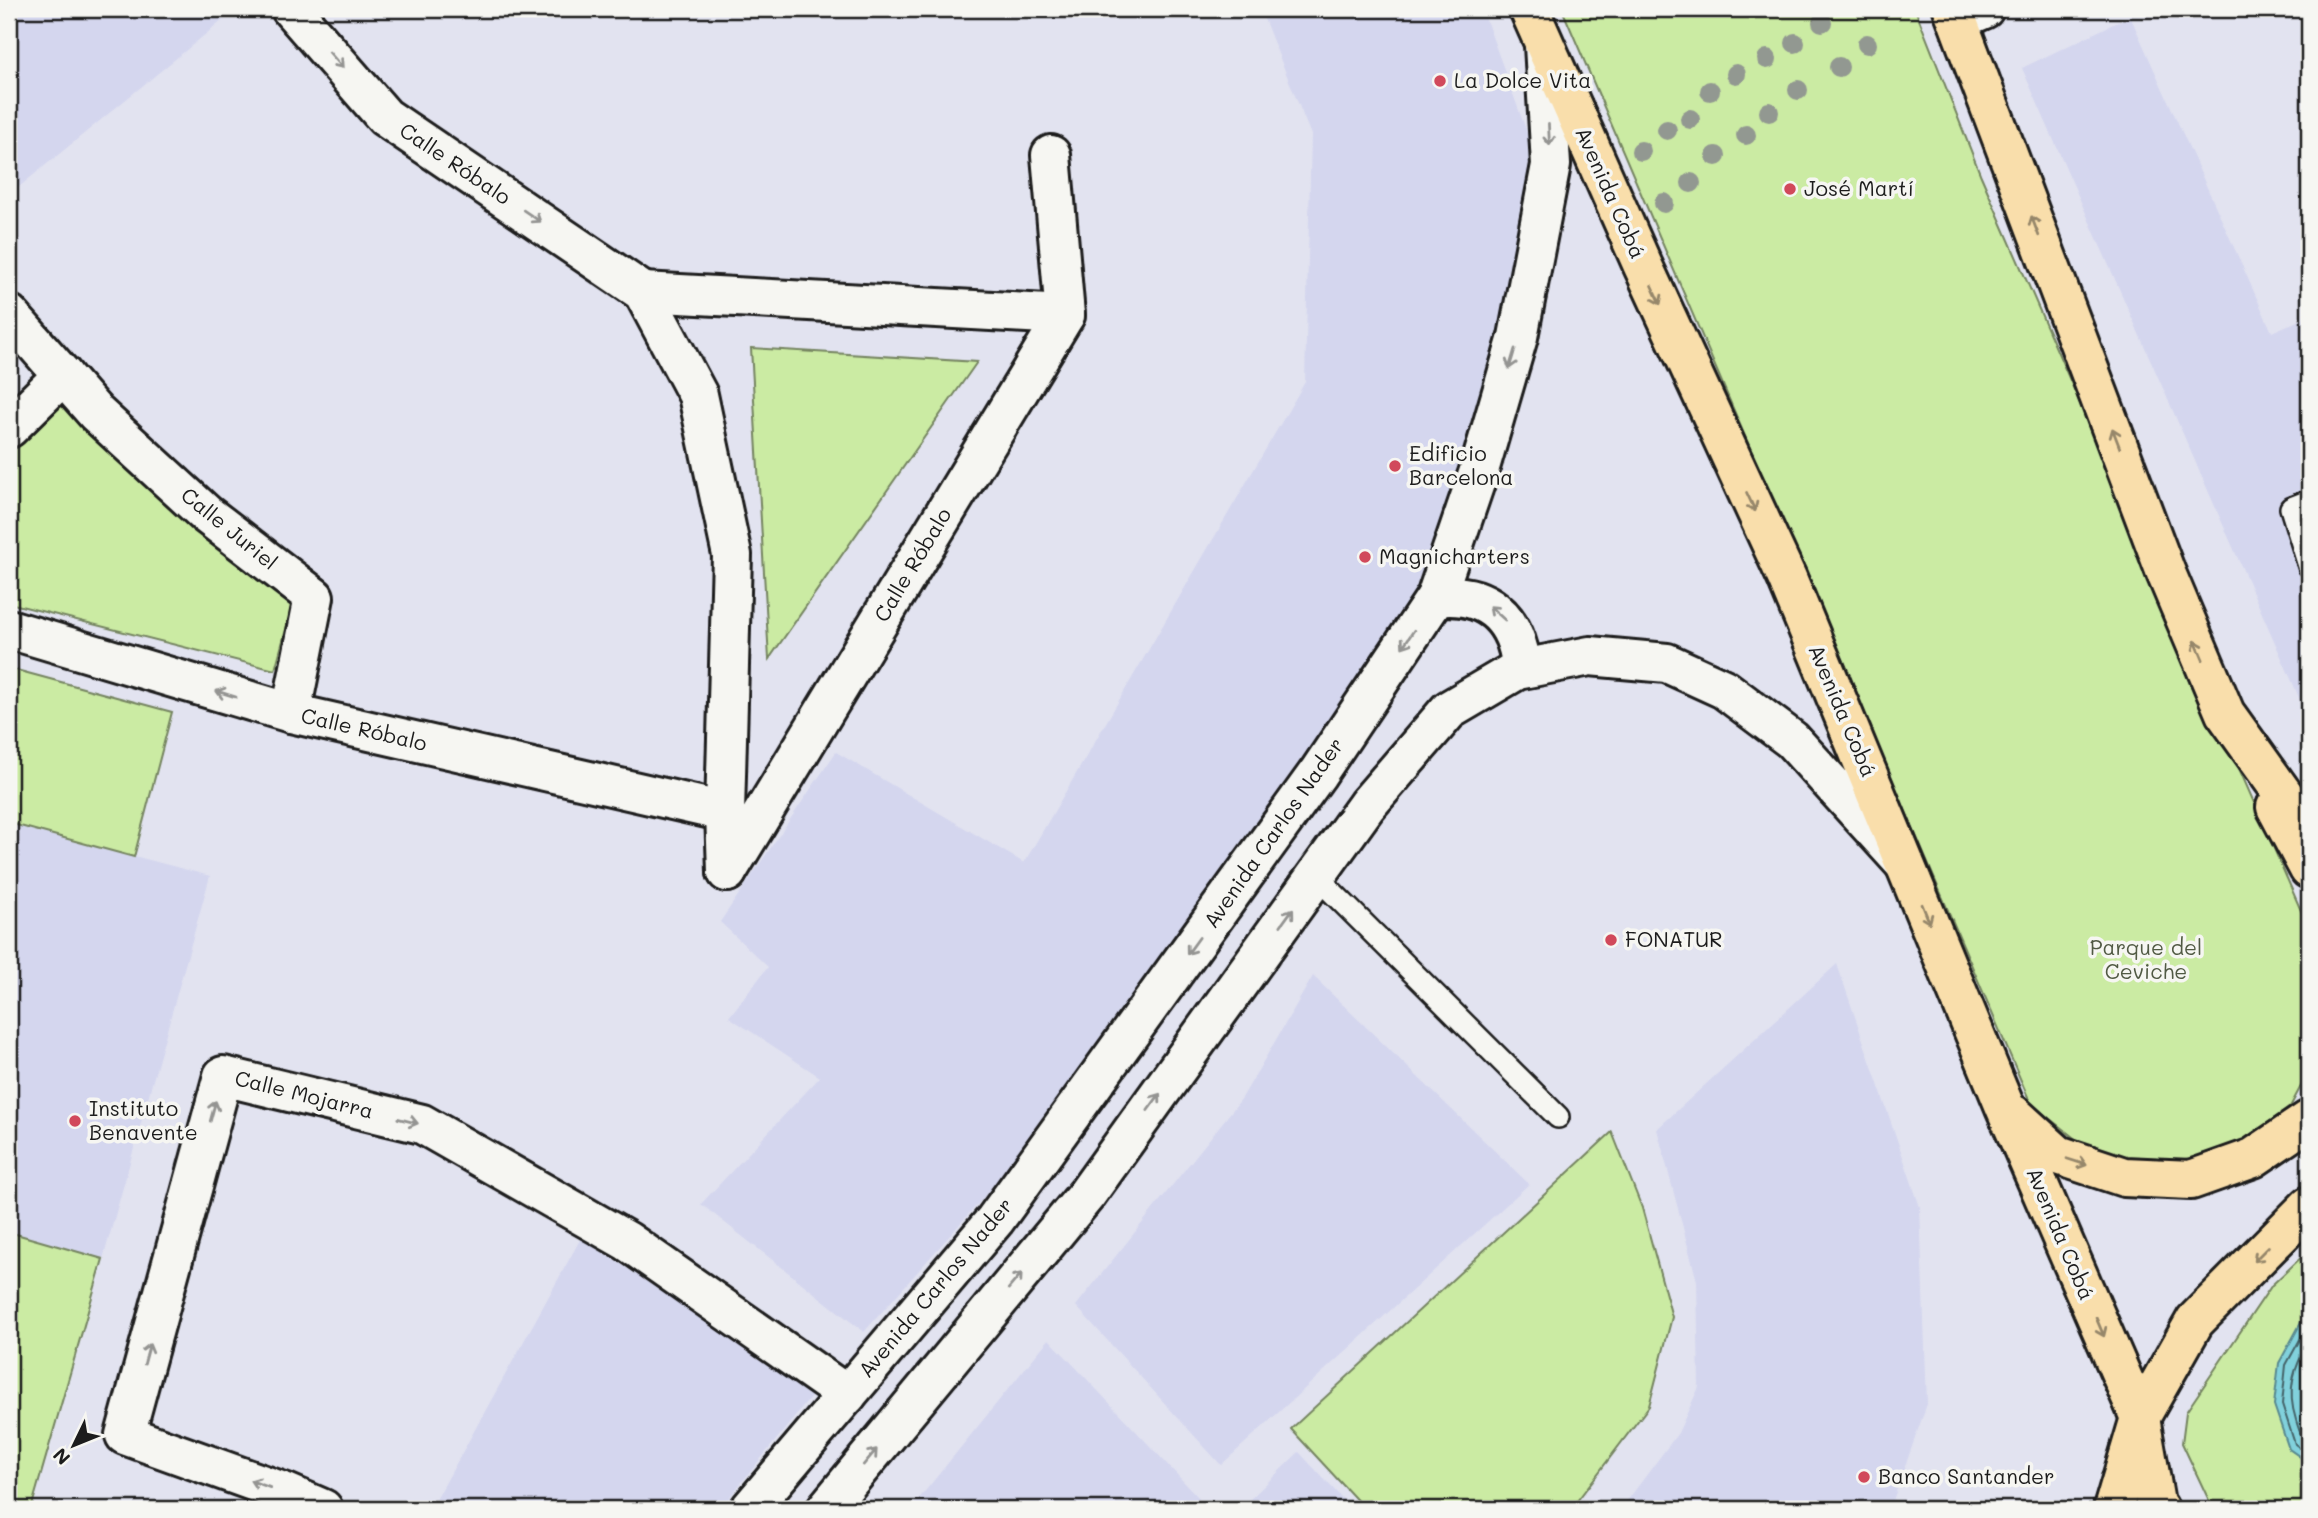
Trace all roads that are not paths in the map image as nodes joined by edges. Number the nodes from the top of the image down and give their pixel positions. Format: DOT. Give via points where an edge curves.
graph roads {
  1 [pos="291,9"];
  2 [pos="1965,12"];
  3 [pos="1536,26"];
  4 [pos="1051,155"];
  5 [pos="643,292"];
  6 [pos="9,314"];
  7 [pos="1065,315"];
  8 [pos="63,375"];
  9 [pos="9,428"];
  10 [pos="2309,501"];
  11 [pos="2309,566"];
  12 [pos="1436,597"];
  13 [pos="9,629"];
  14 [pos="1517,670"];
  15 [pos="291,713"];
  16 [pos="2225,713"];
  17 [pos="725,812"];
  18 [pos="2303,815"];
  19 [pos="1906,865"];
  20 [pos="2309,869"];
  21 [pos="1316,876"];
  22 [pos="2005,1107"];
  23 [pos="1558,1117"];
  24 [pos="2309,1120"];
  25 [pos="2309,1206"];
  26 [pos="847,1395"];
  27 [pos="2140,1418"];
  28 [pos="323,1509"];
  29 [pos="750,1509"];
  30 [pos="826,1509"];
  31 [pos="2113,1509"];
  32 [pos="2159,1509"];
  1 -- 5 [label="street, Calle Róbalo, one-way" via="385,117"];
  16 -- 2 [label="main road, one-way" via="2166,573"];
  3 -- 12 [label="street, Avenida Carlos Nader, one-way" via="1551,165 1518,337"];
  3 -- 19 [label="main road, Avenida Cobá, one-way" via="1787,579"];
  4 -- 7 [label="street"];
  5 -- 7 [label="street"];
  5 -- 17 [label="street, Calle Róbalo" via="698,395 732,555"];
  6 -- 8 [label="street, Calle Juriel"];
  7 -- 17 [label="street, Calle Róbalo" via="727,872"];
  8 -- 9 [label="street"];
  8 -- 15 [label="street, Calle Juriel" via="96,413 205,514 314,597"];
  10 -- 11 [label="lane" via="2291,508"];
  14 -- 12 [label="street, one-way" via="1519,647 1503,618 1472,598"];
  12 -- 26 [label="street, Avenida Carlos Nader, one-way" via="1318,773 996,1220"];
  15 -- 13 [label="street, Calle Róbalo, one-way"];
  14 -- 19 [label="street" via="1590,656 1667,663 1724,689 1792,740"];
  14 -- 21 [label="street" via="1448,710 1367,806"];
  15 -- 17 [label="street, Calle Róbalo"];
  16 -- 18 [label="main road"];
  16 -- 20 [label="main road"];
  19 -- 22 [label="main road, Avenida Cobá, one-way"];
  21 -- 23 [label="lane"];
  30 -- 21 [label="street, one-way" via="1087,1194"];
  22 -- 24 [label="main road, one-way" via="2058,1155 2124,1177 2191,1180 2253,1158"];
  22 -- 27 [label="main road, Avenida Cobá, one-way"];
  25 -- 27 [label="main road, one-way" via="2195,1321"];
  28 -- 26 [label="street, Calle Mojarra, one-way" via="125,1435 223,1076 422,1124 627,1241"];
  26 -- 29 [label="street, Avenida Carlos Nader"];
  27 -- 31 [label="main road"];
  27 -- 32 [label="main road, Avenida Cobá"];
}
